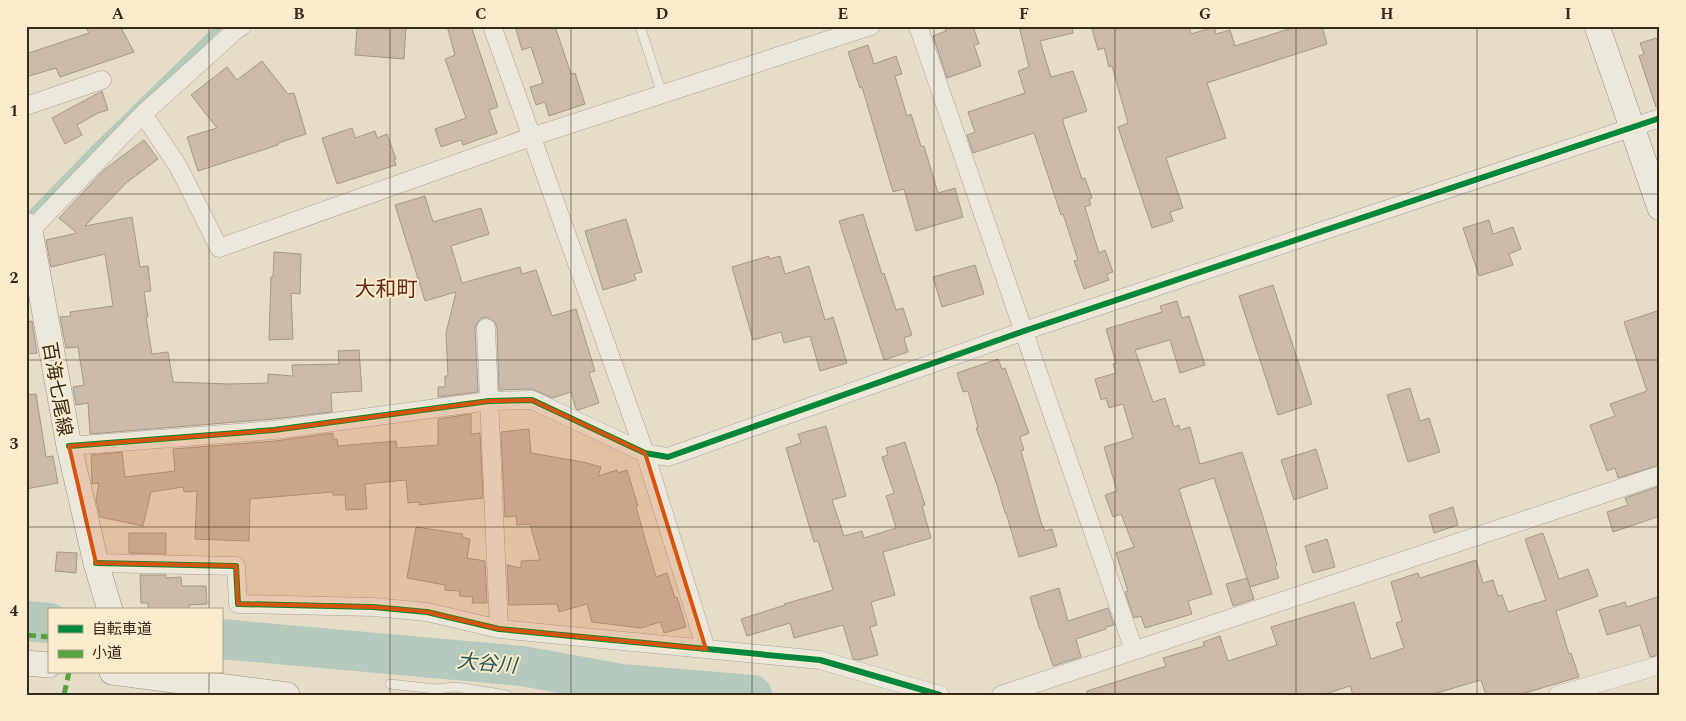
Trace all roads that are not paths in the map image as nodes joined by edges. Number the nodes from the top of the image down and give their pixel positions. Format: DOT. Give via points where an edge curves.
graph roads {
  1 [pos="242,26"];
  2 [pos="492,26"];
  3 [pos="640,26"];
  4 [pos="871,26"];
  5 [pos="918,26"];
  6 [pos="1597,26"];
  7 [pos="102,80"];
  8 [pos="662,94"];
  9 [pos="26,106"];
  10 [pos="143,114"];
  11 [pos="1660,118"];
  12 [pos="1632,128"];
  13 [pos="531,137"];
  14 [pos="1660,208"];
  15 [pos="28,228"];
  16 [pos="486,328"];
  17 [pos="1024,331"];
  18 [pos="489,401"];
  19 [pos="69,446"];
  20 [pos="645,453"];
  21 [pos="1660,475"];
  22 [pos="96,563"];
  23 [pos="110,608"];
  24 [pos="499,629"];
  25 [pos="706,649"];
  26 [pos="1134,650"];
  27 [pos="26,663"];
  28 [pos="48,665"];
  29 [pos="1660,665"];
  30 [pos="125,678"];
  31 [pos="390,684"];
  32 [pos="287,695"];
  33 [pos="507,695"];
  34 [pos="940,695"];
  35 [pos="1001,695"];
  36 [pos="1558,695"];
  1 -- 10 [label="street"];
  2 -- 13 [label="street"];
  3 -- 8 [label="lane"];
  4 -- 8 [label="street"];
  5 -- 17 [label="street"];
  6 -- 12 [label="main road"];
  7 -- 9 [label="street"];
  8 -- 13 [label="street"];
  10 -- 13 [label="street" via="178,166 219,248"];
  10 -- 15 [label="street"];
  11 -- 12 [label="street"];
  12 -- 14 [label="main road"];
  12 -- 17 [label="street"];
  13 -- 20 [label="street"];
  15 -- 19 [label="main road, 百海七尾線"];
  16 -- 18 [label="street"];
  17 -- 20 [label="street" via="668,457"];
  17 -- 26 [label="street"];
  18 -- 19 [label="street" via="274,430"];
  18 -- 20 [label="street" via="532,400"];
  18 -- 24 [label="street"];
  19 -- 22 [label="main road, 百海七尾線"];
  20 -- 25 [label="street"];
  21 -- 26 [label="street"];
  22 -- 23 [label="main road, 百海七尾線"];
  22 -- 24 [label="street" via="236,566 238,604 373,607 427,612"];
  24 -- 25 [label="street"];
  25 -- 34 [label="street" via="820,660"];
  26 -- 35 [label="street"];
  27 -- 28 [label="main road"];
  29 -- 36 [label="street"];
  30 -- 32 [label="main road"];
  31 -- 33 [label="lane" via="435,688 456,686"];
}
